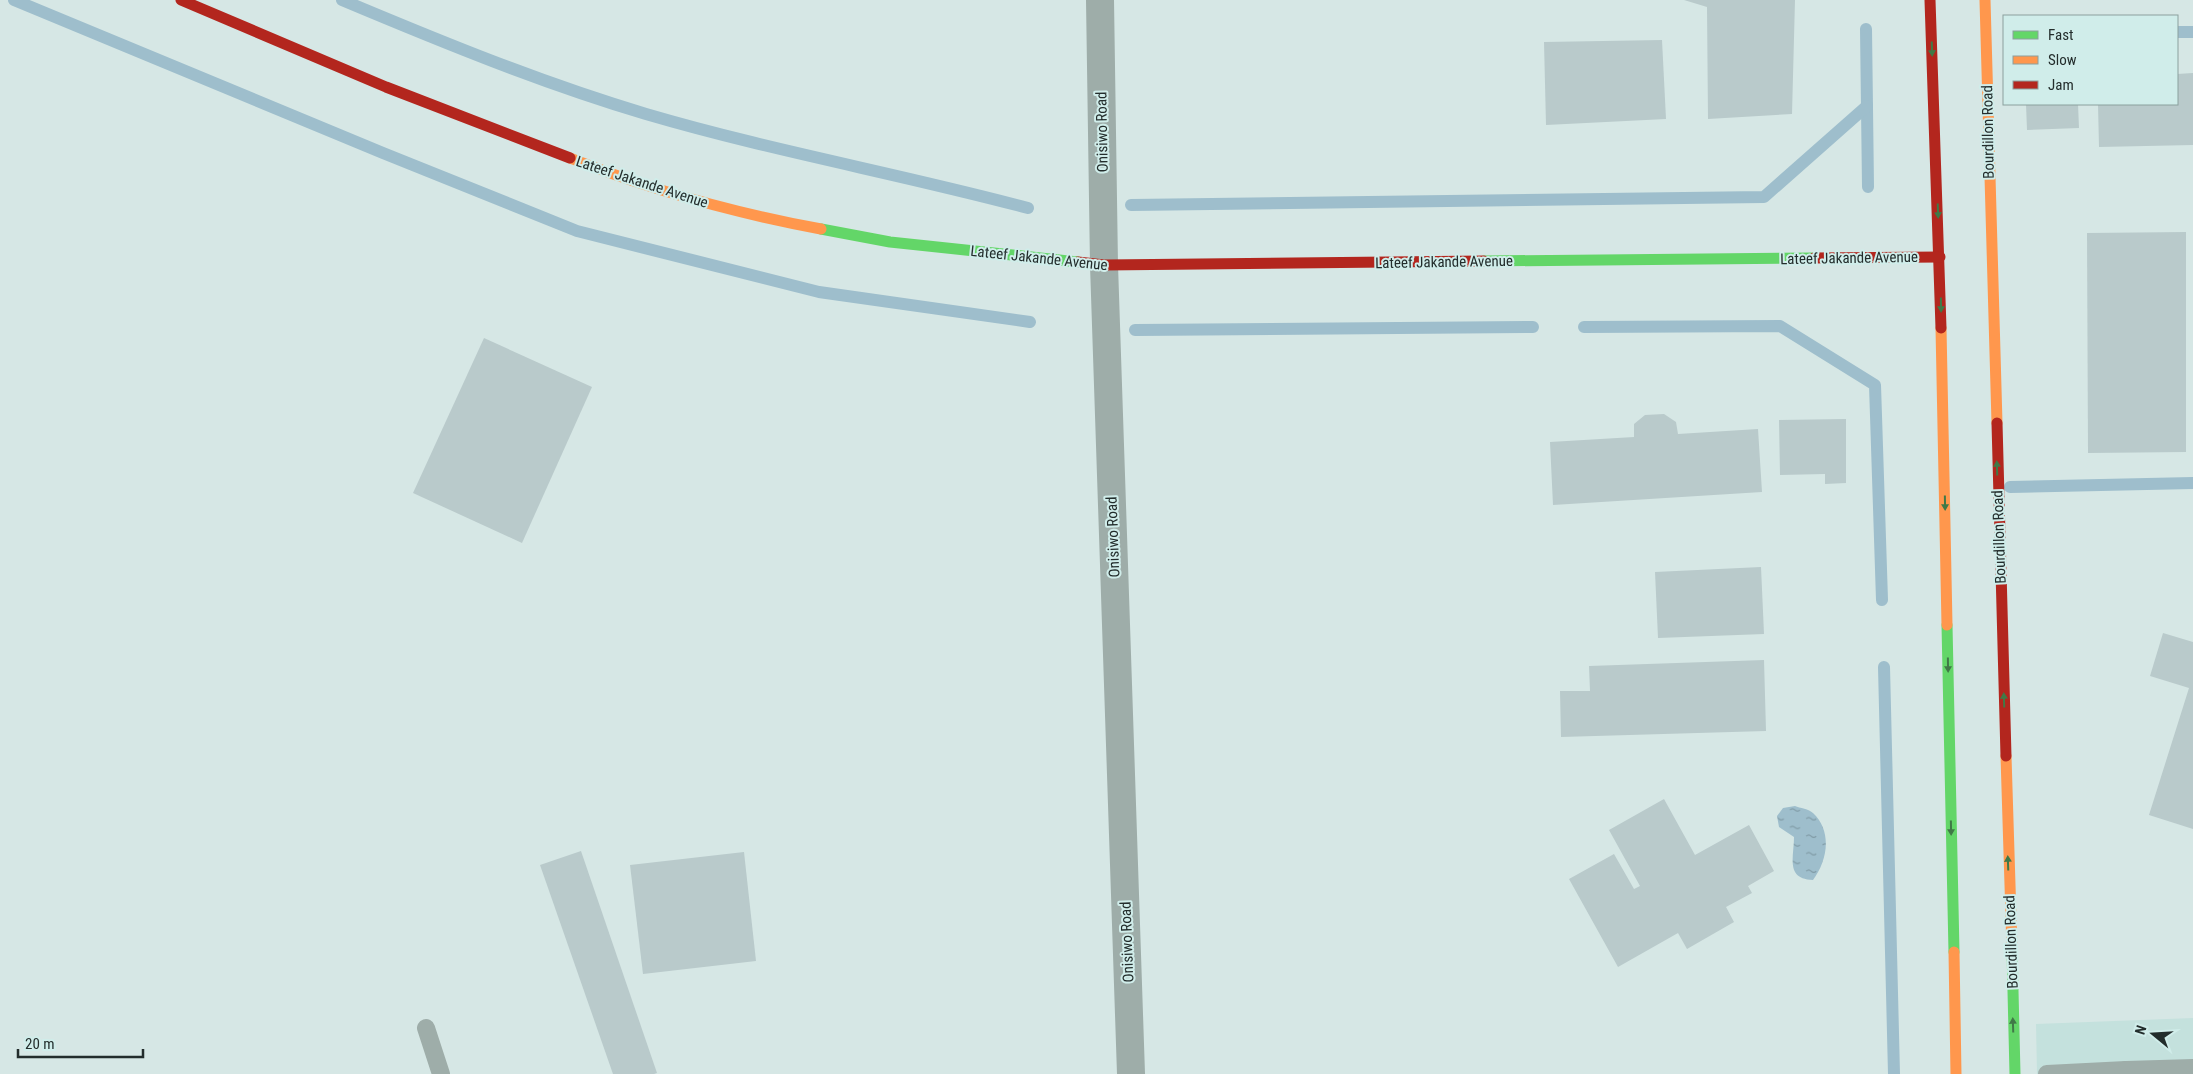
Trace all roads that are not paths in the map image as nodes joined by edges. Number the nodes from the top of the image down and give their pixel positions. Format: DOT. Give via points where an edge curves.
graph roads {
  1 [pos="181,0"];
  2 [pos="1100,0"];
  3 [pos="1930,0"];
  4 [pos="1985,0"];
  5 [pos="1940,257"];
  6 [pos="1104,266"];
  7 [pos="426,1028"];
  8 [pos="2193,1068"];
  9 [pos="2126,1072"];
  10 [pos="442,1074"];
  11 [pos="1132,1074"];
  12 [pos="1956,1074"];
  13 [pos="2015,1074"];
  14 [pos="2047,1074"];
  1 -- 6 [label="main road, Lateef Jakande Avenue" via="386,87 633,182 757,217 890,242"];
  2 -- 6 [label="street, Onisiwo Road"];
  3 -- 5 [label="main road, one-way"];
  13 -- 4 [label="main road, Bourdillon Road, one-way"];
  5 -- 6 [label="main road, Lateef Jakande Avenue"];
  5 -- 12 [label="main road, one-way"];
  6 -- 11 [label="street, Onisiwo Road"];
  7 -- 10 [label="lane"];
  8 -- 9 [label="lane"];
  9 -- 14 [label="lane"];
}
